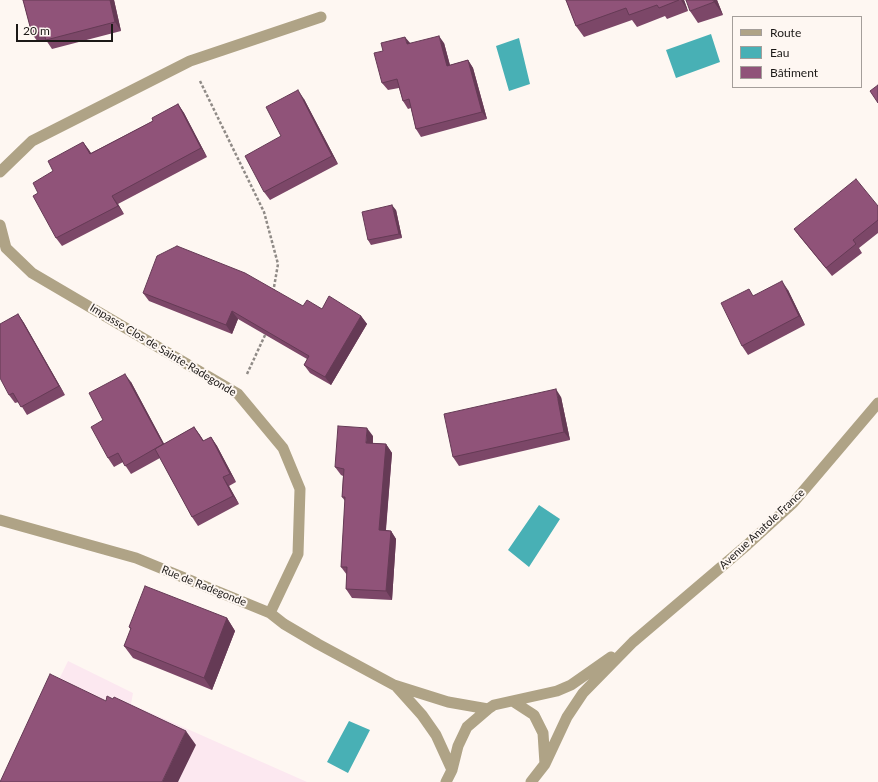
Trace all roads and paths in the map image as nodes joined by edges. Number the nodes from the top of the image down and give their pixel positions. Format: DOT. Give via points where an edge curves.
graph roads {
  1 [pos="321,17"];
  2 [pos="190,61"];
  3 [pos="0,172"];
  4 [pos="0,225"];
  5 [pos="273,295"];
  6 [pos="268,326"];
  7 [pos="238,394"];
  8 [pos="878,403"];
  9 [pos="0,520"];
  10 [pos="270,613"];
  11 [pos="633,642"];
  12 [pos="394,685"];
  13 [pos="514,702"];
  14 [pos="488,710"];
  15 [pos="545,764"];
  16 [pos="452,770"];
  17 [pos="446,782"];
  18 [pos="531,782"];
  1 -- 2 [label="street"];
  2 -- 3 [label="street" via="32,141"];
  2 -- 5 [label="path" via="264,212 278,264"];
  4 -- 7 [label="street, Impasse Clos de Sainte-Radegonde" via="6,248 32,272"];
  6 -- 7 [label="path"];
  7 -- 10 [label="street, Impasse Clos de Sainte-Radegonde" via="283,448 300,489 298,554"];
  8 -- 11 [label="street, Avenue Anatole France" via="793,503"];
  9 -- 10 [label="street, Rue de Radegonde" via="136,558"];
  10 -- 12 [label="street, Rue de Radegonde" via="318,644"];
  11 -- 13 [label="street, Avenue Anatole France" via="571,685"];
  11 -- 15 [label="street, Avenue Anatole France" via="583,693 567,717"];
  12 -- 14 [label="street, Rue de Radegonde" via="448,702"];
  12 -- 16 [label="street, Rue de Radegonde" via="422,715 436,735"];
  13 -- 14 [label="street, Avenue Anatole France" via="494,706"];
  13 -- 15 [label="street" via="534,715 538,722 543,733"];
  14 -- 16 [label="street" via="467,727 458,746"];
  15 -- 18 [label="street, Avenue Anatole France"];
  16 -- 17 [label="street"];
}
